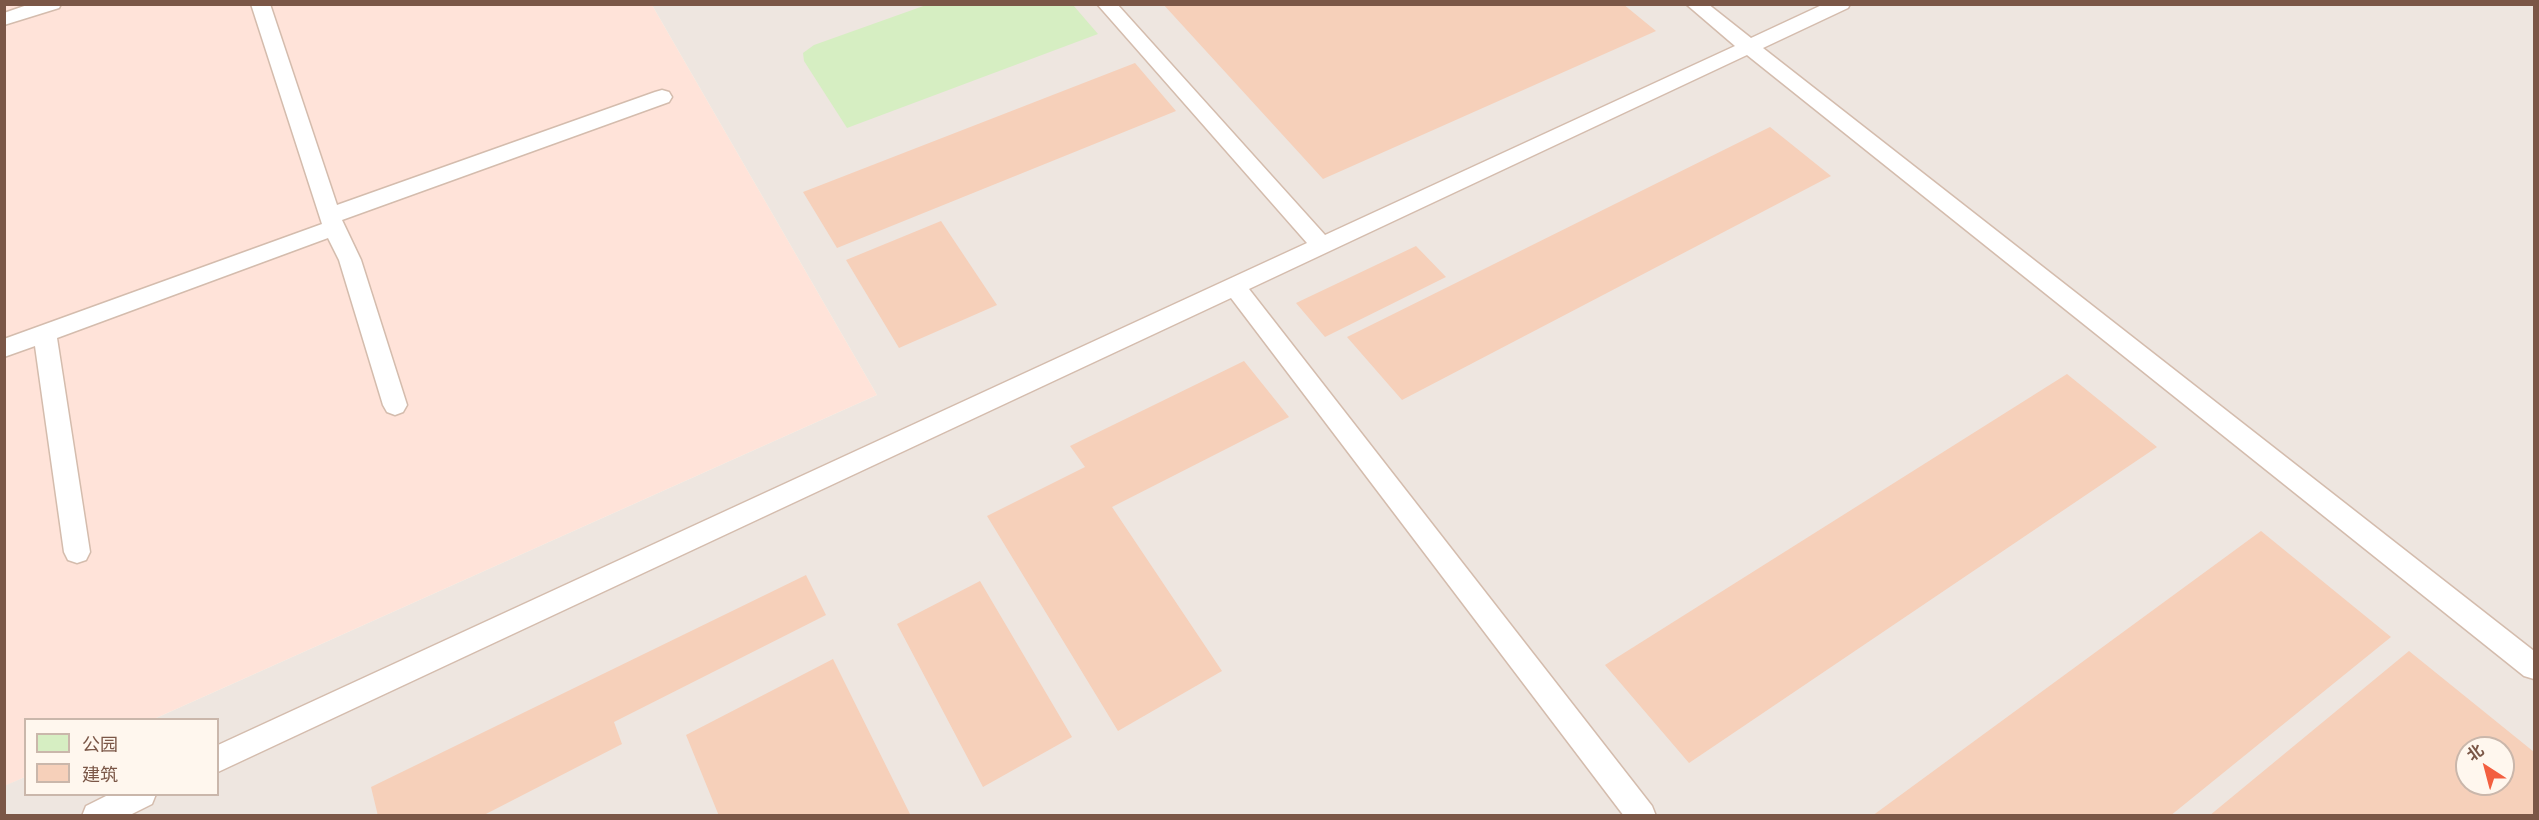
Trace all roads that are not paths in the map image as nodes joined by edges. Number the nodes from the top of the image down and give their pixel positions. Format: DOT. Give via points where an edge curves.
graph roads {
  1 [pos="52,4"];
  2 [pos="260,4"];
  3 [pos="1106,4"];
  4 [pos="1695,4"];
  5 [pos="1841,4"];
  6 [pos="4,19"];
  7 [pos="1751,47"];
  8 [pos="662,97"];
  9 [pos="331,222"];
  10 [pos="1322,246"];
  11 [pos="1235,287"];
  12 [pos="45,333"];
  13 [pos="4,348"];
  14 [pos="395,405"];
  15 [pos="77,552"];
  16 [pos="2535,667"];
  17 [pos="219,759"];
  18 [pos="139,796"];
  19 [pos="96,816"];
  20 [pos="1642,816"];
  1 -- 6 [label="lane"];
  2 -- 9 [label="lane"];
  3 -- 10 [label="lane"];
  4 -- 7 [label="lane"];
  5 -- 7 [label="lane"];
  7 -- 10 [label="lane"];
  7 -- 16 [label="lane"];
  8 -- 9 [label="lane"];
  9 -- 12 [label="lane"];
  9 -- 14 [label="lane" via="350,260"];
  10 -- 11 [label="lane"];
  11 -- 17 [label="lane"];
  11 -- 20 [label="lane"];
  12 -- 13 [label="lane"];
  12 -- 15 [label="lane"];
  18 -- 19 [label="lane"];
}
